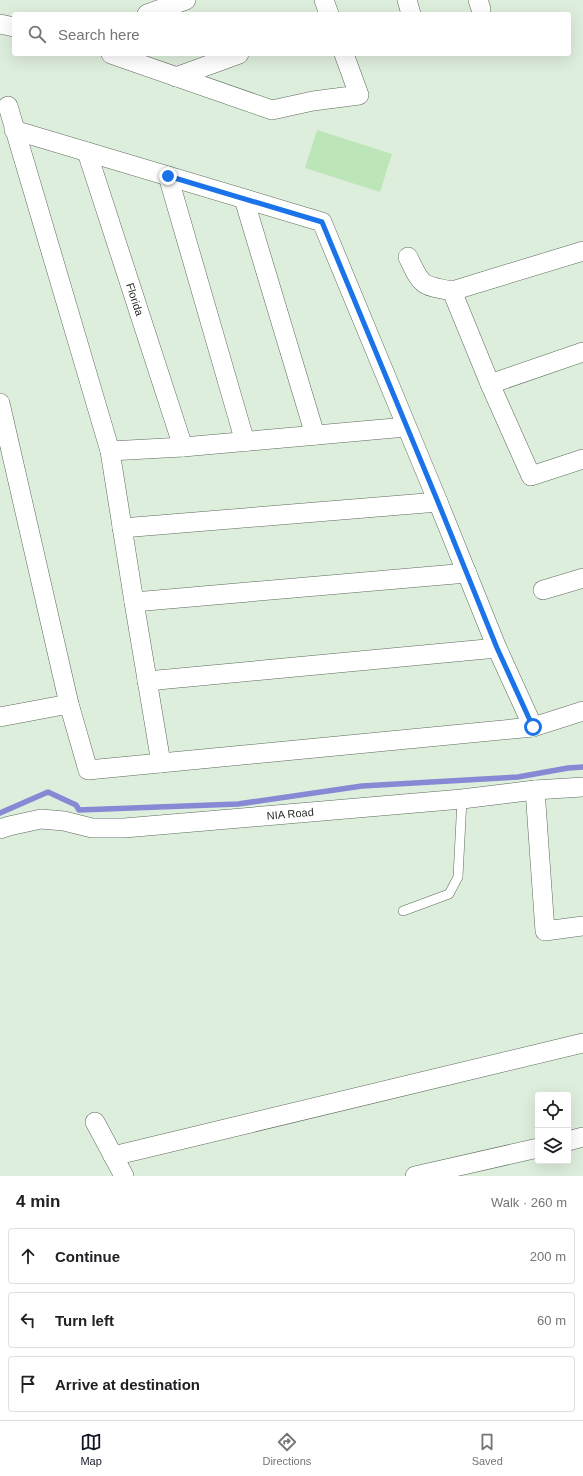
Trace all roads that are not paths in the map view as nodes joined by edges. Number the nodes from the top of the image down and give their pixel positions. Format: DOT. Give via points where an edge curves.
graph roads {
  1 [pos="186,0"];
  2 [pos="324,0"];
  3 [pos="406,0"];
  4 [pos="153,12"];
  5 [pos="328,12"];
  6 [pos="410,12"];
  7 [pos="117,56"];
  8 [pos="234,56"];
  9 [pos="345,56"];
  10 [pos="176,77"];
  11 [pos="8,106"];
  12 [pos="14,130"];
  13 [pos="87,152"];
  14 [pos="168,176"];
  15 [pos="244,199"];
  16 [pos="583,251"];
  17 [pos="408,257"];
  18 [pos="452,291"];
  19 [pos="583,352"];
  20 [pos="490,384"];
  21 [pos="0,403"];
  22 [pos="406,427"];
  23 [pos="316,435"];
  24 [pos="245,442"];
  25 [pos="183,447"];
  26 [pos="110,452"];
  27 [pos="583,459"];
  28 [pos="438,502"];
  29 [pos="122,528"];
  30 [pos="467,573"];
  31 [pos="583,578"];
  32 [pos="543,590"];
  33 [pos="134,602"];
  34 [pos="497,648"];
  35 [pos="147,681"];
  36 [pos="69,704"];
  37 [pos="583,711"];
  38 [pos="0,717"];
  39 [pos="533,727"];
  40 [pos="161,763"];
  41 [pos="583,787"];
  42 [pos="535,790"];
  43 [pos="462,799"];
  44 [pos="0,829"];
  45 [pos="403,911"];
  46 [pos="583,926"];
  47 [pos="583,1043"];
  48 [pos="95,1122"];
  49 [pos="583,1137"];
  50 [pos="571,1140"];
  51 [pos="535,1149"];
  52 [pos="113,1156"];
  53 [pos="124,1176"];
  54 [pos="415,1176"];
  1 -- 4 [label="street"];
  2 -- 5 [label="street"];
  3 -- 6 [label="street"];
  7 -- 10 [label="street"];
  8 -- 10 [label="street"];
  9 -- 10 [label="street" via="359,95 272,110"];
  11 -- 12 [label="street"];
  12 -- 13 [label="street"];
  12 -- 26 [label="street"];
  13 -- 14 [label="street"];
  13 -- 25 [label="street, Florida"];
  14 -- 15 [label="street"];
  14 -- 24 [label="street"];
  15 -- 22 [label="street" via="322,222"];
  15 -- 23 [label="street"];
  16 -- 18 [label="street"];
  17 -- 18 [label="street" via="420,282"];
  18 -- 20 [label="street"];
  19 -- 20 [label="street"];
  20 -- 27 [label="street" via="531,476"];
  21 -- 36 [label="street"];
  22 -- 23 [label="street"];
  22 -- 28 [label="street"];
  23 -- 24 [label="street"];
  24 -- 25 [label="street"];
  25 -- 26 [label="street"];
  26 -- 29 [label="street"];
  28 -- 29 [label="street"];
  28 -- 30 [label="street"];
  29 -- 33 [label="street"];
  30 -- 33 [label="street"];
  30 -- 34 [label="street"];
  31 -- 32 [label="street"];
  33 -- 35 [label="street"];
  34 -- 35 [label="street"];
  34 -- 39 [label="street"];
  35 -- 40 [label="street"];
  36 -- 38 [label="street"];
  36 -- 40 [label="street" via="88,770"];
  37 -- 39 [label="street"];
  39 -- 40 [label="street"];
  41 -- 42 [label="street, NIA Road"];
  42 -- 43 [label="street, NIA Road"];
  42 -- 46 [label="street" via="545,931"];
  43 -- 44 [label="street, NIA Road" via="124,828 92,828 64,821 41,819"];
  43 -- 45 [label="lane" via="458,877 449,894"];
  47 -- 52 [label="street"];
  48 -- 52 [label="street"];
  49 -- 50 [label="street"];
  51 -- 54 [label="street"];
  52 -- 53 [label="street"];
}
